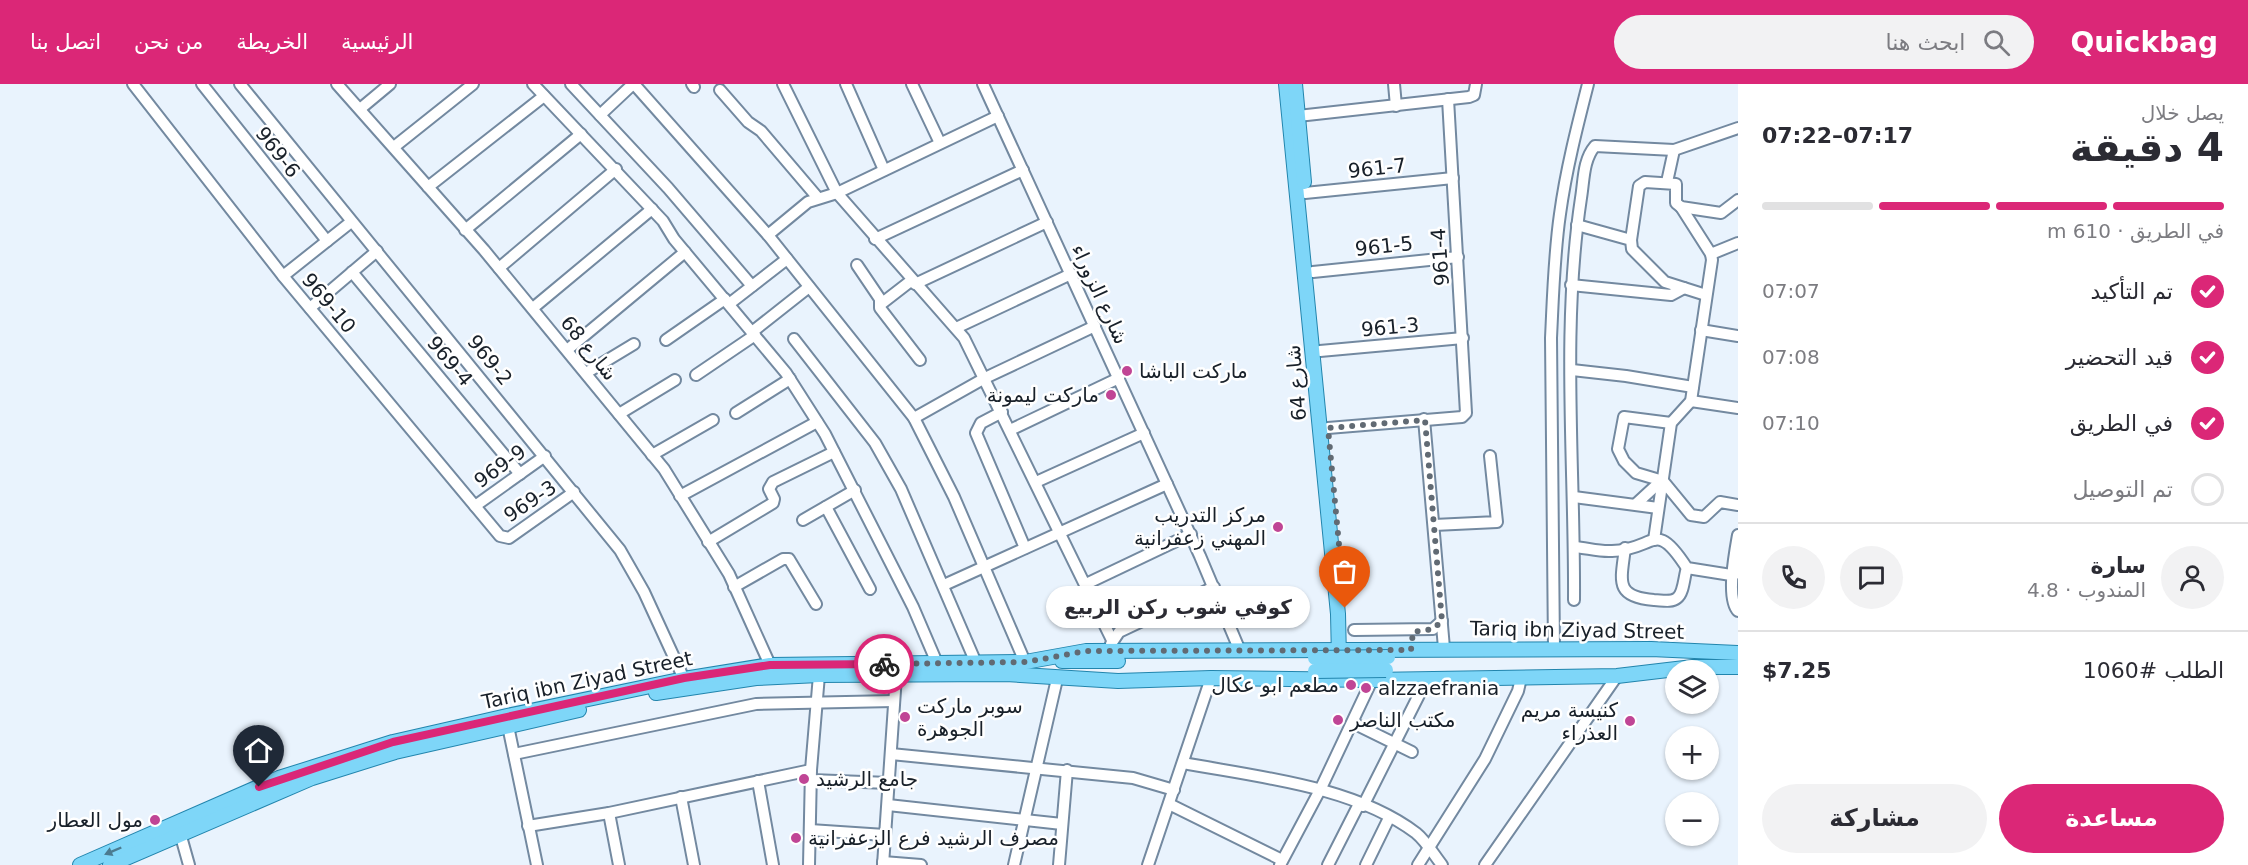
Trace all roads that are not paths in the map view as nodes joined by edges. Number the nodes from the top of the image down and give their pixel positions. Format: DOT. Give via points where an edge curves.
graph roads {
  1 [pos="133,84"];
  2 [pos="202,84"];
  3 [pos="240,84"];
  4 [pos="337,84"];
  5 [pos="390,84"];
  6 [pos="473,84"];
  7 [pos="533,84"];
  8 [pos="571,84"];
  9 [pos="633,84"];
  10 [pos="783,84"];
  11 [pos="846,84"];
  12 [pos="912,84"];
  13 [pos="983,84"];
  14 [pos="1286,84"];
  15 [pos="1295,84"];
  16 [pos="1394,84"];
  17 [pos="1588,84"];
  18 [pos="1475,89"];
  19 [pos="720,90"];
  20 [pos="544,96"];
  21 [pos="1448,99"];
  22 [pos="1396,106"];
  23 [pos="360,109"];
  24 [pos="600,115"];
  25 [pos="998,116"];
  26 [pos="1298,116"];
  27 [pos="1738,128"];
  28 [pos="581,134"];
  29 [pos="940,143"];
  30 [pos="394,147"];
  31 [pos="1674,150"];
  32 [pos="616,169"];
  33 [pos="884,170"];
  34 [pos="1023,170"];
  35 [pos="1453,178"];
  36 [pos="1667,182"];
  37 [pos="428,187"];
  38 [pos="1305,193"];
  39 [pos="837,194"];
  40 [pos="818,198"];
  41 [pos="1738,200"];
  42 [pos="1681,207"];
  43 [pos="652,209"];
  44 [pos="351,222"];
  45 [pos="1047,222"];
  46 [pos="1577,225"];
  47 [pos="465,230"];
  48 [pos="768,235"];
  49 [pos="875,239"];
  50 [pos="1631,240"];
  51 [pos="327,241"];
  52 [pos="1738,243"];
  53 [pos="377,251"];
  54 [pos="685,252"];
  55 [pos="1711,254"];
  56 [pos="1458,257"];
  57 [pos="787,259"];
  58 [pos="857,265"];
  59 [pos="499,268"];
  60 [pos="352,272"];
  61 [pos="1312,272"];
  62 [pos="1071,274"];
  63 [pos="283,276"];
  64 [pos="913,282"];
  65 [pos="1571,285"];
  66 [pos="752,286"];
  67 [pos="809,287"];
  68 [pos="1684,288"];
  69 [pos="1706,295"];
  70 [pos="727,302"];
  71 [pos="881,304"];
  72 [pos="310,308"];
  73 [pos="532,308"];
  74 [pos="1095,326"];
  75 [pos="956,328"];
  76 [pos="1701,330"];
  77 [pos="754,334"];
  78 [pos="1738,336"];
  79 [pos="1463,338"];
  80 [pos="666,339"];
  81 [pos="794,339"];
  82 [pos="634,344"];
  83 [pos="567,350"];
  84 [pos="1320,351"];
  85 [pos="920,360"];
  86 [pos="1572,370"];
  87 [pos="586,373"];
  88 [pos="696,375"];
  89 [pos="985,378"];
  90 [pos="1119,378"];
  91 [pos="790,379"];
  92 [pos="675,380"];
  93 [pos="1693,387"];
  94 [pos="1691,401"];
  95 [pos="1738,408"];
  96 [pos="1002,412"];
  97 [pos="736,413"];
  98 [pos="619,414"];
  99 [pos="914,418"];
  100 [pos="713,420"];
  101 [pos="1425,420"];
  102 [pos="817,422"];
  103 [pos="1671,423"];
  104 [pos="1328,428"];
  105 [pos="1010,430"];
  106 [pos="1144,433"];
  107 [pos="834,452"];
  108 [pos="652,454"];
  109 [pos="545,456"];
  110 [pos="1490,456"];
  111 [pos="520,474"];
  112 [pos="1662,481"];
  113 [pos="1036,482"];
  114 [pos="1167,484"];
  115 [pos="855,490"];
  116 [pos="574,492"];
  117 [pos="680,496"];
  118 [pos="1574,497"];
  119 [pos="1635,504"];
  120 [pos="1738,505"];
  121 [pos="475,506"];
  122 [pos="826,507"];
  123 [pos="1658,508"];
  124 [pos="803,520"];
  125 [pos="1434,525"];
  126 [pos="1061,532"];
  127 [pos="1191,534"];
  128 [pos="1738,535"];
  129 [pos="505,538"];
  130 [pos="1654,540"];
  131 [pos="708,542"];
  132 [pos="1575,547"];
  133 [pos="1025,548"];
  134 [pos="1625,548"];
  135 [pos="984,566"];
  136 [pos="1688,568"];
  137 [pos="1735,574"];
  138 [pos="1086,584"];
  139 [pos="944,585"];
  140 [pos="734,587"];
  141 [pos="1214,587"];
  142 [pos="870,589"];
  143 [pos="1574,600"];
  144 [pos="816,604"];
  145 [pos="1738,611"];
  146 [pos="1442,621"];
  147 [pos="1354,630"];
  148 [pos="1417,630"];
  149 [pos="1111,646"];
  150 [pos="1444,648"];
  151 [pos="1554,649"];
  152 [pos="1343,650"];
  153 [pos="1411,650"];
  154 [pos="1240,651"];
  155 [pos="1708,652"];
  156 [pos="1738,653"];
  157 [pos="1026,662"];
  158 [pos="937,663"];
  159 [pos="976,663"];
  160 [pos="1387,663"];
  161 [pos="1315,664"];
  162 [pos="770,665"];
  163 [pos="1665,667"];
  164 [pos="1719,667"];
  165 [pos="1738,667"];
  166 [pos="1665,670"];
  167 [pos="1006,674"];
  168 [pos="819,675"];
  169 [pos="896,676"];
  170 [pos="1617,676"];
  171 [pos="684,678"];
  172 [pos="1210,678"];
  173 [pos="1521,678"];
  174 [pos="1057,679"];
  175 [pos="1427,679"];
  176 [pos="1344,680"];
  177 [pos="1372,680"];
  178 [pos="894,700"];
  179 [pos="817,702"];
  180 [pos="1353,723"];
  181 [pos="508,726"];
  182 [pos="1395,743"];
  183 [pos="1412,752"];
  184 [pos="513,754"];
  185 [pos="891,754"];
  186 [pos="1184,763"];
  187 [pos="1037,767"];
  188 [pos="1067,770"];
  189 [pos="811,775"];
  190 [pos="758,781"];
  191 [pos="889,783"];
  192 [pos="1321,788"];
  193 [pos="1174,790"];
  194 [pos="681,797"];
  195 [pos="1169,804"];
  196 [pos="1361,805"];
  197 [pos="888,806"];
  198 [pos="609,813"];
  199 [pos="1389,818"];
  200 [pos="1023,821"];
  201 [pos="1062,824"];
  202 [pos="528,826"];
  203 [pos="810,830"];
  204 [pos="180,833"];
  205 [pos="885,835"];
  206 [pos="1428,849"];
  207 [pos="1281,862"];
  208 [pos="883,863"];
  209 [pos="1151,864"];
  210 [pos="80,865"];
  211 [pos="110,865"];
  212 [pos="189,865"];
  213 [pos="537,865"];
  214 [pos="619,865"];
  215 [pos="694,865"];
  216 [pos="773,865"];
  217 [pos="809,865"];
  218 [pos="921,865"];
  219 [pos="1014,865"];
  220 [pos="1059,865"];
  221 [pos="1328,865"];
  222 [pos="1366,865"];
  223 [pos="1418,865"];
  224 [pos="1442,865"];
  225 [pos="1485,865"];
  1 -- 63 [label="street, 969-10"];
  2 -- 51 [label="street, 969-6"];
  3 -- 44 [label="street, 969-2"];
  4 -- 23 [label="street, شارع 68"];
  5 -- 23 [label="street"];
  6 -- 30 [label="street"];
  7 -- 20 [label="street"];
  8 -- 24 [label="street"];
  9 -- 24 [label="street"];
  9 -- 48 [label="street"];
  10 -- 39 [label="street"];
  11 -- 33 [label="street"];
  12 -- 29 [label="street"];
  13 -- 25 [label="street, شارع الزوراء"];
  14 -- 152 [label="main road, شارع 64"];
  15 -- 26 [label="main road, شارع 64"];
  16 -- 22 [label="street"];
  17 -- 151 [label="street" via="1568,160 1559,216 1551,338"];
  18 -- 21 [label="street"];
  19 -- 40 [label="street"];
  20 -- 28 [label="street"];
  20 -- 37 [label="street"];
  21 -- 22 [label="street"];
  21 -- 35 [label="street, 961-4"];
  22 -- 26 [label="street"];
  23 -- 30 [label="street, شارع 68"];
  24 -- 66 [label="street"];
  25 -- 29 [label="street"];
  25 -- 34 [label="street, شارع الزوراء"];
  26 -- 38 [label="main road, شارع 64"];
  27 -- 31 [label="street"];
  28 -- 32 [label="street"];
  28 -- 47 [label="street"];
  29 -- 33 [label="street"];
  30 -- 37 [label="street, شارع 68"];
  31 -- 36 [label="street"];
  31 -- 46 [label="street" via="1595,146 1586,161"];
  32 -- 43 [label="street"];
  32 -- 59 [label="street"];
  33 -- 39 [label="street"];
  34 -- 45 [label="street, شارع الزوراء"];
  34 -- 49 [label="street"];
  35 -- 38 [label="street, 961-7"];
  35 -- 56 [label="street, 961-4"];
  36 -- 42 [label="street" via="1676,184 1676,203"];
  36 -- 50 [label="street" via="1645,182 1639,186"];
  37 -- 47 [label="street, شارع 68"];
  38 -- 61 [label="main road, شارع 64"];
  39 -- 40 [label="street"];
  39 -- 49 [label="street"];
  40 -- 48 [label="street"];
  41 -- 42 [label="street" via="1721,213"];
  42 -- 55 [label="street"];
  43 -- 54 [label="street"];
  43 -- 73 [label="street"];
  44 -- 51 [label="street"];
  44 -- 53 [label="street, 969-2"];
  45 -- 62 [label="street, شارع الزوراء"];
  45 -- 64 [label="street"];
  46 -- 50 [label="street"];
  46 -- 65 [label="street"];
  47 -- 59 [label="street, شارع 68"];
  48 -- 57 [label="street"];
  49 -- 64 [label="street"];
  50 -- 68 [label="street" via="1632,249 1665,282"];
  51 -- 63 [label="street"];
  52 -- 55 [label="street"];
  53 -- 60 [label="street"];
  53 -- 109 [label="street, 969-2"];
  54 -- 70 [label="street"];
  54 -- 83 [label="street"];
  55 -- 69 [label="street"];
  56 -- 61 [label="street, 961-5"];
  56 -- 79 [label="street, 961-4"];
  57 -- 66 [label="street"];
  57 -- 67 [label="street"];
  58 -- 71 [label="street"];
  59 -- 73 [label="street, شارع 68"];
  60 -- 72 [label="street"];
  60 -- 111 [label="street, 969-4"];
  61 -- 84 [label="main road, شارع 64"];
  62 -- 74 [label="street, شارع الزوراء"];
  62 -- 75 [label="street"];
  63 -- 72 [label="street, 969-10"];
  64 -- 71 [label="street"];
  64 -- 75 [label="street"];
  65 -- 68 [label="street" via="1671,295"];
  65 -- 86 [label="street"];
  66 -- 70 [label="street"];
  67 -- 77 [label="street"];
  67 -- 99 [label="street"];
  68 -- 69 [label="street"];
  69 -- 76 [label="street"];
  70 -- 77 [label="street"];
  70 -- 80 [label="street"];
  71 -- 85 [label="street" via="880,308"];
  72 -- 121 [label="street, 969-10"];
  73 -- 83 [label="street, شارع 68"];
  74 -- 89 [label="street"];
  74 -- 90 [label="street, شارع الزوراء"];
  75 -- 89 [label="street"];
  76 -- 78 [label="street"];
  76 -- 93 [label="street"];
  77 -- 88 [label="street"];
  77 -- 91 [label="street"];
  79 -- 84 [label="street, 961-3"];
  79 -- 101 [label="street, 961-4" via="1466,413 1462,417"];
  81 -- 139 [label="street" via="875,443 902,489"];
  82 -- 87 [label="street"];
  83 -- 87 [label="street, شارع 68"];
  84 -- 104 [label="main road, شارع 64"];
  86 -- 93 [label="street"];
  86 -- 118 [label="street"];
  87 -- 98 [label="street, شارع 68"];
  89 -- 96 [label="street"];
  89 -- 99 [label="street"];
  90 -- 105 [label="street"];
  90 -- 106 [label="street, شارع الزوراء"];
  91 -- 97 [label="street"];
  91 -- 102 [label="street"];
  92 -- 98 [label="street"];
  93 -- 94 [label="street"];
  94 -- 95 [label="street"];
  94 -- 103 [label="street"];
  96 -- 105 [label="street"];
  96 -- 133 [label="street" via="981,423 976,434"];
  98 -- 108 [label="street, شارع 68"];
  99 -- 135 [label="street"];
  100 -- 108 [label="street"];
  101 -- 104 [label="street"];
  101 -- 125 [label="street"];
  102 -- 107 [label="street"];
  102 -- 117 [label="street"];
  103 -- 112 [label="street"];
  103 -- 112 [label="street" via="1628,415 1622,420 1618,449 1624,461 1636,472"];
  104 -- 152 [label="main road, شارع 64"];
  105 -- 113 [label="street"];
  106 -- 113 [label="street"];
  106 -- 114 [label="street, شارع الزوراء"];
  107 -- 115 [label="street"];
  107 -- 131 [label="street" via="773,482 769,489 773,503"];
  108 -- 117 [label="street, شارع 68"];
  109 -- 111 [label="street, 969-9"];
  109 -- 116 [label="street, 969-2"];
  110 -- 125 [label="street" via="1497,522"];
  111 -- 121 [label="street, 969-9"];
  112 -- 119 [label="street"];
  112 -- 120 [label="street" via="1691,515 1704,517 1720,502"];
  112 -- 123 [label="street"];
  113 -- 126 [label="street"];
  114 -- 126 [label="street"];
  114 -- 127 [label="street, شارع الزوراء"];
  115 -- 122 [label="street"];
  115 -- 158 [label="street"];
  116 -- 129 [label="street, 969-3"];
  116 -- 171 [label="street, 969-2" via="620,550"];
  117 -- 131 [label="street, شارع 68"];
  118 -- 119 [label="street"];
  118 -- 132 [label="street"];
  119 -- 123 [label="street"];
  121 -- 129 [label="street, 969-10"];
  122 -- 124 [label="street"];
  122 -- 142 [label="street"];
  123 -- 130 [label="street"];
  125 -- 146 [label="street"];
  126 -- 133 [label="street"];
  126 -- 138 [label="street"];
  127 -- 138 [label="street"];
  127 -- 141 [label="street, شارع الزوراء"];
  128 -- 137 [label="street"];
  130 -- 134 [label="street"];
  130 -- 136 [label="street" via="1670,542"];
  131 -- 140 [label="street, شارع 68"];
  132 -- 134 [label="street" via="1613,551"];
  132 -- 143 [label="street"];
  133 -- 135 [label="street"];
  134 -- 136 [label="street" via="1622,578 1624,590 1630,596 1676,599 1682,592"];
  135 -- 139 [label="street"];
  135 -- 157 [label="street"];
  136 -- 137 [label="street"];
  137 -- 145 [label="street" via="1732,602"];
  138 -- 149 [label="street"];
  139 -- 159 [label="street"];
  140 -- 144 [label="street" via="783,559 789,560"];
  140 -- 162 [label="street, شارع 68"];
  141 -- 149 [label="street" via="1119,632"];
  141 -- 154 [label="street, شارع الزوراء"];
  146 -- 148 [label="street" via="1433,629"];
  146 -- 150 [label="street"];
  147 -- 148 [label="street"];
  148 -- 153 [label="street" via="1411,636"];
  149 -- 154 [label="main road, Tariq ibn Ziyad Street"];
  149 -- 157 [label="main road, Tariq ibn Ziyad Street"];
  150 -- 151 [label="main road, Tariq ibn Ziyad Street"];
  150 -- 153 [label="main road, Tariq ibn Ziyad Street"];
  151 -- 155 [label="main road, Tariq ibn Ziyad Street"];
  152 -- 153 [label="main road, Tariq ibn Ziyad Street"];
  152 -- 154 [label="main road, Tariq ibn Ziyad Street"];
  152 -- 176 [label="main road, شارع 64"];
  155 -- 156 [label="main road, Tariq ibn Ziyad Street"];
  155 -- 160 [label="main road"];
  157 -- 159 [label="main road, Tariq ibn Ziyad Street"];
  157 -- 161 [label="main road"];
  158 -- 159 [label="main road, Tariq ibn Ziyad Street"];
  158 -- 162 [label="main road, Tariq ibn Ziyad Street"];
  160 -- 161 [label="main road, bridge"];
  160 -- 163 [label="main road"];
  161 -- 167 [label="main road"];
  162 -- 171 [label="main road, Tariq ibn Ziyad Street"];
  164 -- 165 [label="main road, Tariq ibn Ziyad Street"];
  166 -- 170 [label="main road, Tariq ibn Ziyad Street"];
  167 -- 169 [label="main road, Tariq ibn Ziyad Street"];
  167 -- 174 [label="main road, Tariq ibn Ziyad Street"];
  168 -- 169 [label="main road, Tariq ibn Ziyad Street"];
  168 -- 179 [label="street"];
  168 -- 181 [label="main road, Tariq ibn Ziyad Street" via="711,684"];
  169 -- 178 [label="street"];
  170 -- 173 [label="main road, Tariq ibn Ziyad Street"];
  170 -- 225 [label="street"];
  171 -- 210 [label="main road, Tariq ibn Ziyad Street, one-way" via="393,742 279,778"];
  172 -- 174 [label="main road, Tariq ibn Ziyad Street"];
  172 -- 176 [label="main road, Tariq ibn Ziyad Street"];
  172 -- 186 [label="street"];
  173 -- 175 [label="main road, Tariq ibn Ziyad Street"];
  173 -- 206 [label="street" via="1485,759"];
  174 -- 187 [label="street"];
  175 -- 177 [label="main road, Tariq ibn Ziyad Street"];
  175 -- 182 [label="street"];
  176 -- 177 [label="main road, Tariq ibn Ziyad Street"];
  177 -- 180 [label="street"];
  178 -- 179 [label="street"];
  178 -- 185 [label="street"];
  179 -- 184 [label="street" via="756,704"];
  179 -- 189 [label="street"];
  180 -- 182 [label="street"];
  180 -- 192 [label="street"];
  181 -- 184 [label="street"];
  181 -- 204 [label="main road, Tariq ibn Ziyad Street" via="339,769"];
  182 -- 183 [label="street"];
  182 -- 196 [label="street"];
  184 -- 202 [label="street"];
  185 -- 187 [label="street"];
  185 -- 191 [label="street"];
  186 -- 192 [label="street"];
  186 -- 193 [label="street"];
  187 -- 188 [label="street"];
  187 -- 200 [label="street"];
  188 -- 193 [label="street" via="1133,778"];
  188 -- 201 [label="street"];
  189 -- 190 [label="street"];
  189 -- 191 [label="street"];
  189 -- 203 [label="street"];
  190 -- 194 [label="street"];
  190 -- 216 [label="street"];
  191 -- 197 [label="street"];
  192 -- 196 [label="street"];
  192 -- 207 [label="street"];
  193 -- 195 [label="street"];
  194 -- 198 [label="street"];
  194 -- 215 [label="street"];
  195 -- 207 [label="street"];
  195 -- 209 [label="street"];
  196 -- 199 [label="street"];
  196 -- 221 [label="street"];
  197 -- 200 [label="street"];
  197 -- 205 [label="street"];
  198 -- 202 [label="street"];
  198 -- 214 [label="street"];
  199 -- 206 [label="street" via="1414,832"];
  199 -- 222 [label="street"];
  200 -- 201 [label="street"];
  200 -- 219 [label="street"];
  201 -- 220 [label="street"];
  202 -- 213 [label="street"];
  203 -- 205 [label="street"];
  203 -- 217 [label="street"];
  204 -- 211 [label="main road, Tariq ibn Ziyad Street"];
  204 -- 212 [label="street"];
  205 -- 208 [label="street"];
  206 -- 223 [label="street"];
  206 -- 224 [label="street"];
  208 -- 218 [label="street"];
}
